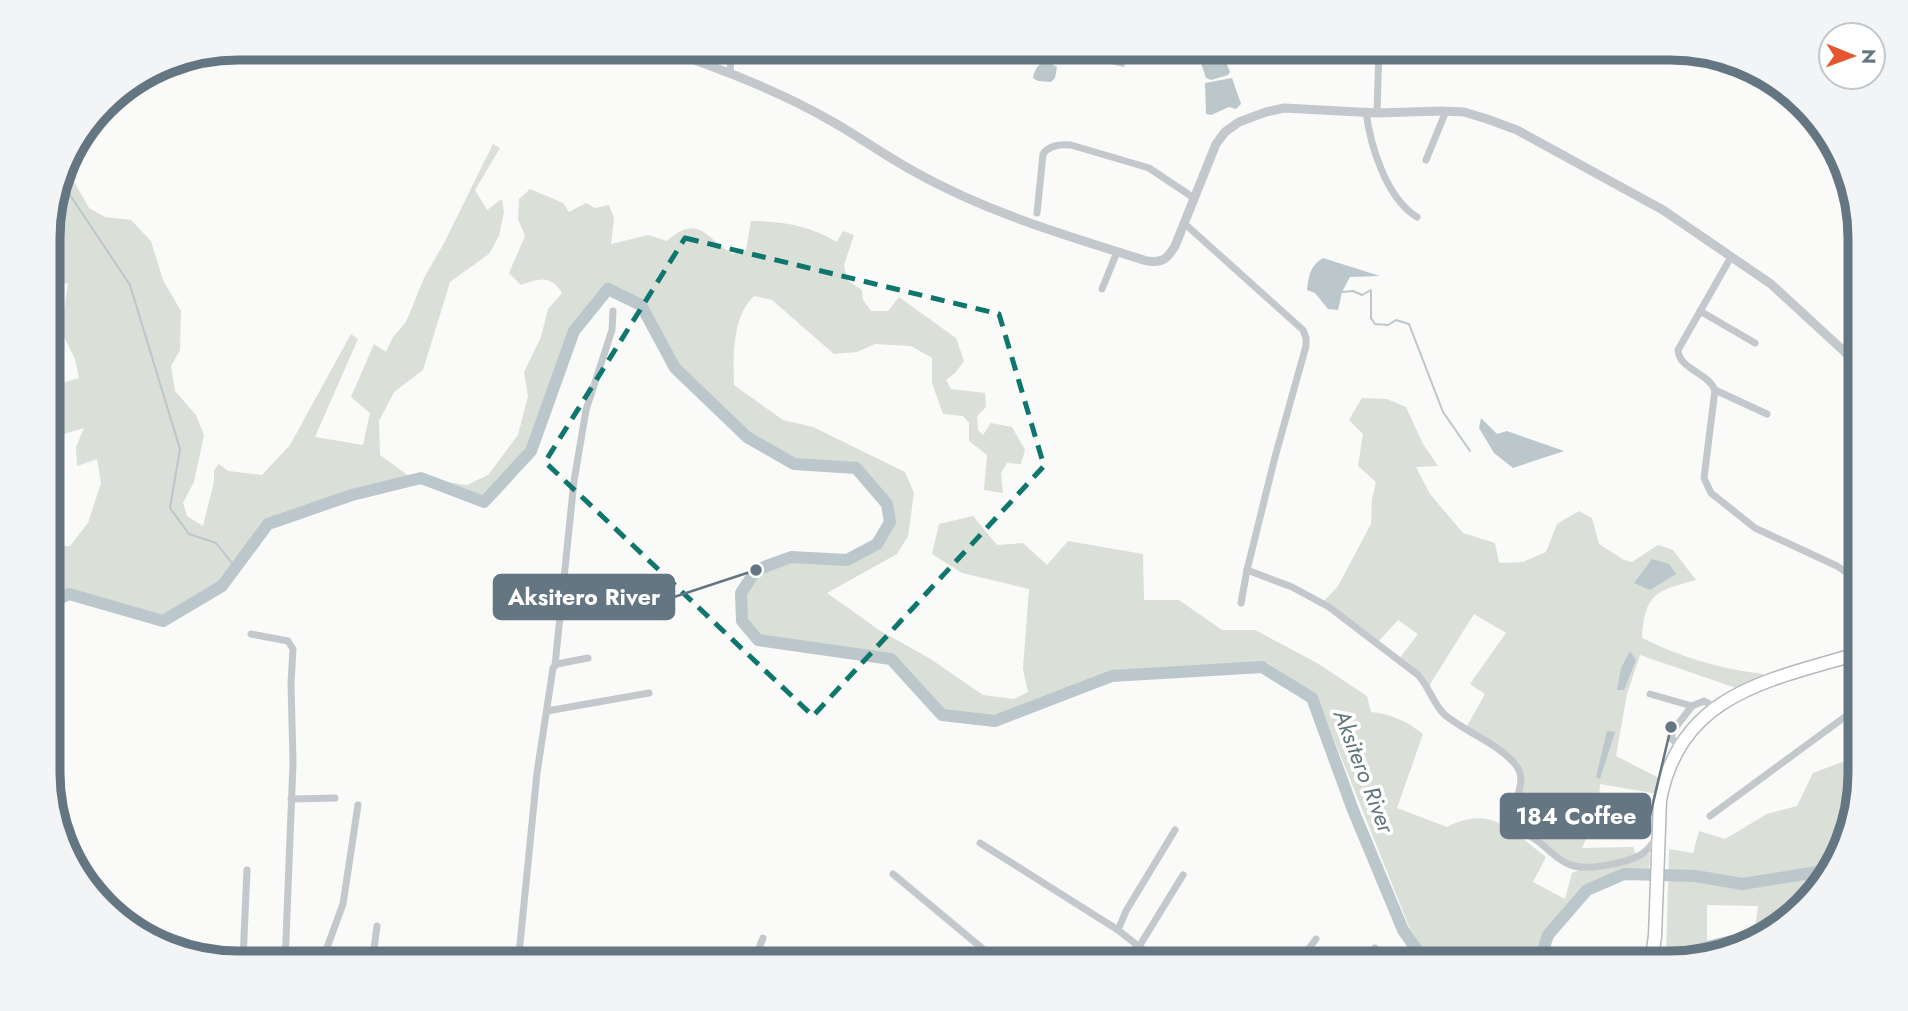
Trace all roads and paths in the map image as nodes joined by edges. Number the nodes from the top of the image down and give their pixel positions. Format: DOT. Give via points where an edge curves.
graph roads {
  1 [pos="1379,59"];
  2 [pos="695,60"];
  3 [pos="731,60"];
  4 [pos="730,72"];
  5 [pos="1366,111"];
  6 [pos="1446,111"];
  7 [pos="1377,113"];
  8 [pos="1426,160"];
  9 [pos="1194,198"];
  10 [pos="1037,213"];
  11 [pos="1417,217"];
  12 [pos="1185,224"];
  13 [pos="1117,252"];
  14 [pos="1731,257"];
  15 [pos="1102,289"];
  16 [pos="1700,311"];
  17 [pos="613,312"];
  18 [pos="1755,343"];
  19 [pos="1848,355"];
  20 [pos="1715,390"];
  21 [pos="1767,414"];
  22 [pos="1247,570"];
  23 [pos="1848,574"];
  24 [pos="1241,603"];
  25 [pos="251,634"];
  26 [pos="588,657"];
  27 [pos="1848,657"];
  28 [pos="555,666"];
  29 [pos="649,692"];
  30 [pos="1650,694"];
  31 [pos="1692,706"];
  32 [pos="1714,707"];
  33 [pos="547,711"];
  34 [pos="1848,715"];
  35 [pos="1679,746"];
  36 [pos="335,798"];
  37 [pos="291,799"];
  38 [pos="358,805"];
  39 [pos="1710,816"];
  40 [pos="1175,830"];
  41 [pos="1658,839"];
  42 [pos="980,843"];
  43 [pos="247,870"];
  44 [pos="893,874"];
  45 [pos="1183,875"];
  46 [pos="376,926"];
  47 [pos="1118,930"];
  48 [pos="763,938"];
  49 [pos="1735,939"];
  50 [pos="1316,940"];
  51 [pos="1139,945"];
  52 [pos="1374,948"];
  53 [pos="1689,950"];
  54 [pos="243,951"];
  55 [pos="285,951"];
  56 [pos="326,951"];
  57 [pos="373,951"];
  58 [pos="519,951"];
  59 [pos="758,951"];
  60 [pos="985,951"];
  61 [pos="1146,951"];
  62 [pos="1308,951"];
  63 [pos="1372,951"];
  64 [pos="1652,951"];
  1 -- 7 [label="street"];
  2 -- 4 [label="street"];
  3 -- 4 [label="street"];
  4 -- 13 [label="street" via="830,120 915,173 1041,228"];
  5 -- 7 [label="street"];
  5 -- 9 [label="street" via="1284,108 1239,122 1216,144"];
  5 -- 11 [label="street" via="1374,150 1396,198"];
  6 -- 7 [label="street"];
  6 -- 8 [label="street"];
  6 -- 14 [label="street" via="1464,112 1517,130 1663,210"];
  9 -- 10 [label="street" via="1149,168 1060,145 1043,154"];
  9 -- 12 [label="street"];
  12 -- 13 [label="street" via="1168,258 1160,263"];
  12 -- 22 [label="street" via="1306,338"];
  13 -- 15 [label="street"];
  14 -- 16 [label="street"];
  14 -- 19 [label="street" via="1771,284"];
  16 -- 18 [label="street"];
  16 -- 20 [label="street" via="1678,356"];
  17 -- 28 [label="street" via="612,330 586,410 574,481"];
  20 -- 21 [label="street"];
  20 -- 23 [label="street" via="1704,478 1711,493 1755,528"];
  22 -- 24 [label="street"];
  22 -- 41 [label="street" via="1329,607 1418,675 1446,715 1505,754 1521,774 1515,808 1519,826 1560,859 1586,867 1622,861 1644,852"];
  25 -- 37 [label="street" via="288,641 293,649"];
  26 -- 28 [label="street"];
  27 -- 32 [label="highway" via="1756,684"];
  28 -- 33 [label="street"];
  29 -- 33 [label="street"];
  30 -- 31 [label="street"];
  31 -- 32 [label="street" via="1704,701"];
  31 -- 35 [label="street" via="1672,732"];
  32 -- 35 [label="highway"];
  33 -- 58 [label="street"];
  34 -- 39 [label="street"];
  35 -- 41 [label="highway" via="1663,783"];
  36 -- 37 [label="street"];
  37 -- 55 [label="street"];
  38 -- 56 [label="street" via="343,904"];
  40 -- 47 [label="street"];
  41 -- 64 [label="highway"];
  42 -- 47 [label="street"];
  43 -- 54 [label="street"];
  44 -- 60 [label="street"];
  45 -- 51 [label="street"];
  46 -- 57 [label="street"];
  47 -- 51 [label="street"];
  48 -- 59 [label="street"];
  49 -- 53 [label="street"];
  50 -- 62 [label="street"];
  51 -- 61 [label="street"];
  52 -- 63 [label="street"];
}
